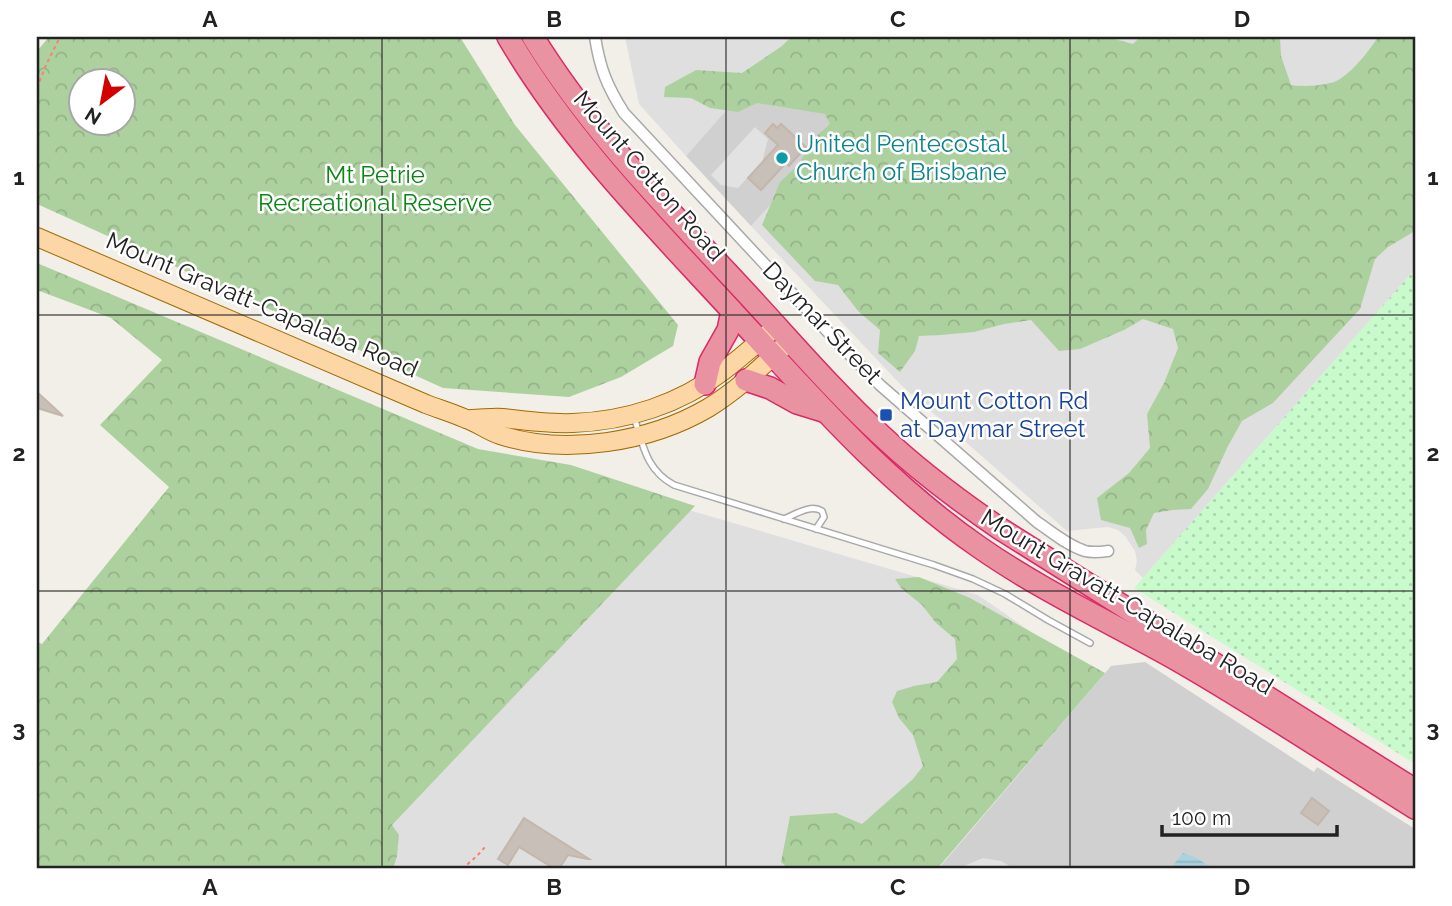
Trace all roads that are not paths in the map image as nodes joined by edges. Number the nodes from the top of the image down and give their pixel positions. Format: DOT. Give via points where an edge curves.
graph roads {
  1 [pos="508,37"];
  2 [pos="533,37"];
  3 [pos="595,37"];
  4 [pos="37,237"];
  5 [pos="732,311"];
  6 [pos="783,333"];
  7 [pos="766,348"];
  8 [pos="746,380"];
  9 [pos="705,384"];
  10 [pos="825,411"];
  11 [pos="633,415"];
  12 [pos="467,419"];
  13 [pos="640,436"];
  14 [pos="784,519"];
  15 [pos="816,528"];
  16 [pos="1108,551"];
  17 [pos="1090,643"];
  18 [pos="1415,790"];
  19 [pos="1415,808"];
  1 -- 5 [label="highway, Mount Cotton Road" via="599,166"];
  2 -- 6 [label="highway, Mount Cotton Road" via="624,161"];
  3 -- 16 [label="street, Daymar Street" via="599,63 624,113 870,375 1037,522 1084,551"];
  4 -- 12 [label="main road, Mount Gravatt-Capalaba Road"];
  5 -- 7 [label="highway, Mount Cotton Road"];
  5 -- 9 [label="highway"];
  6 -- 7 [label="main road, Mount Gravatt-Capalaba Road"];
  6 -- 18 [label="highway, Mount Gravatt-Capalaba Road" via="881,436 975,512"];
  7 -- 8 [label="main road, Mount Gravatt-Capalaba Road"];
  7 -- 9 [label="main road, Mount Gravatt-Capalaba Road"];
  7 -- 10 [label="highway, Mount Gravatt-Capalaba Road"];
  8 -- 10 [label="highway"];
  8 -- 13 [label="main road, Mount Gravatt-Capalaba Road" via="692,416"];
  9 -- 11 [label="main road, Mount Gravatt-Capalaba Road"];
  10 -- 19 [label="highway, Mount Gravatt-Capalaba Road" via="906,490 978,546 1231,692"];
  11 -- 12 [label="main road, Mount Gravatt-Capalaba Road" via="570,424"];
  11 -- 13 [label="lane"];
  12 -- 13 [label="main road, Mount Gravatt-Capalaba Road" via="498,435 539,442 593,443"];
  13 -- 14 [label="lane" via="651,465 668,482"];
  14 -- 15 [label="lane"];
  14 -- 15 [label="lane" via="817,508 824,517"];
  15 -- 17 [label="lane" via="973,579"];
}
